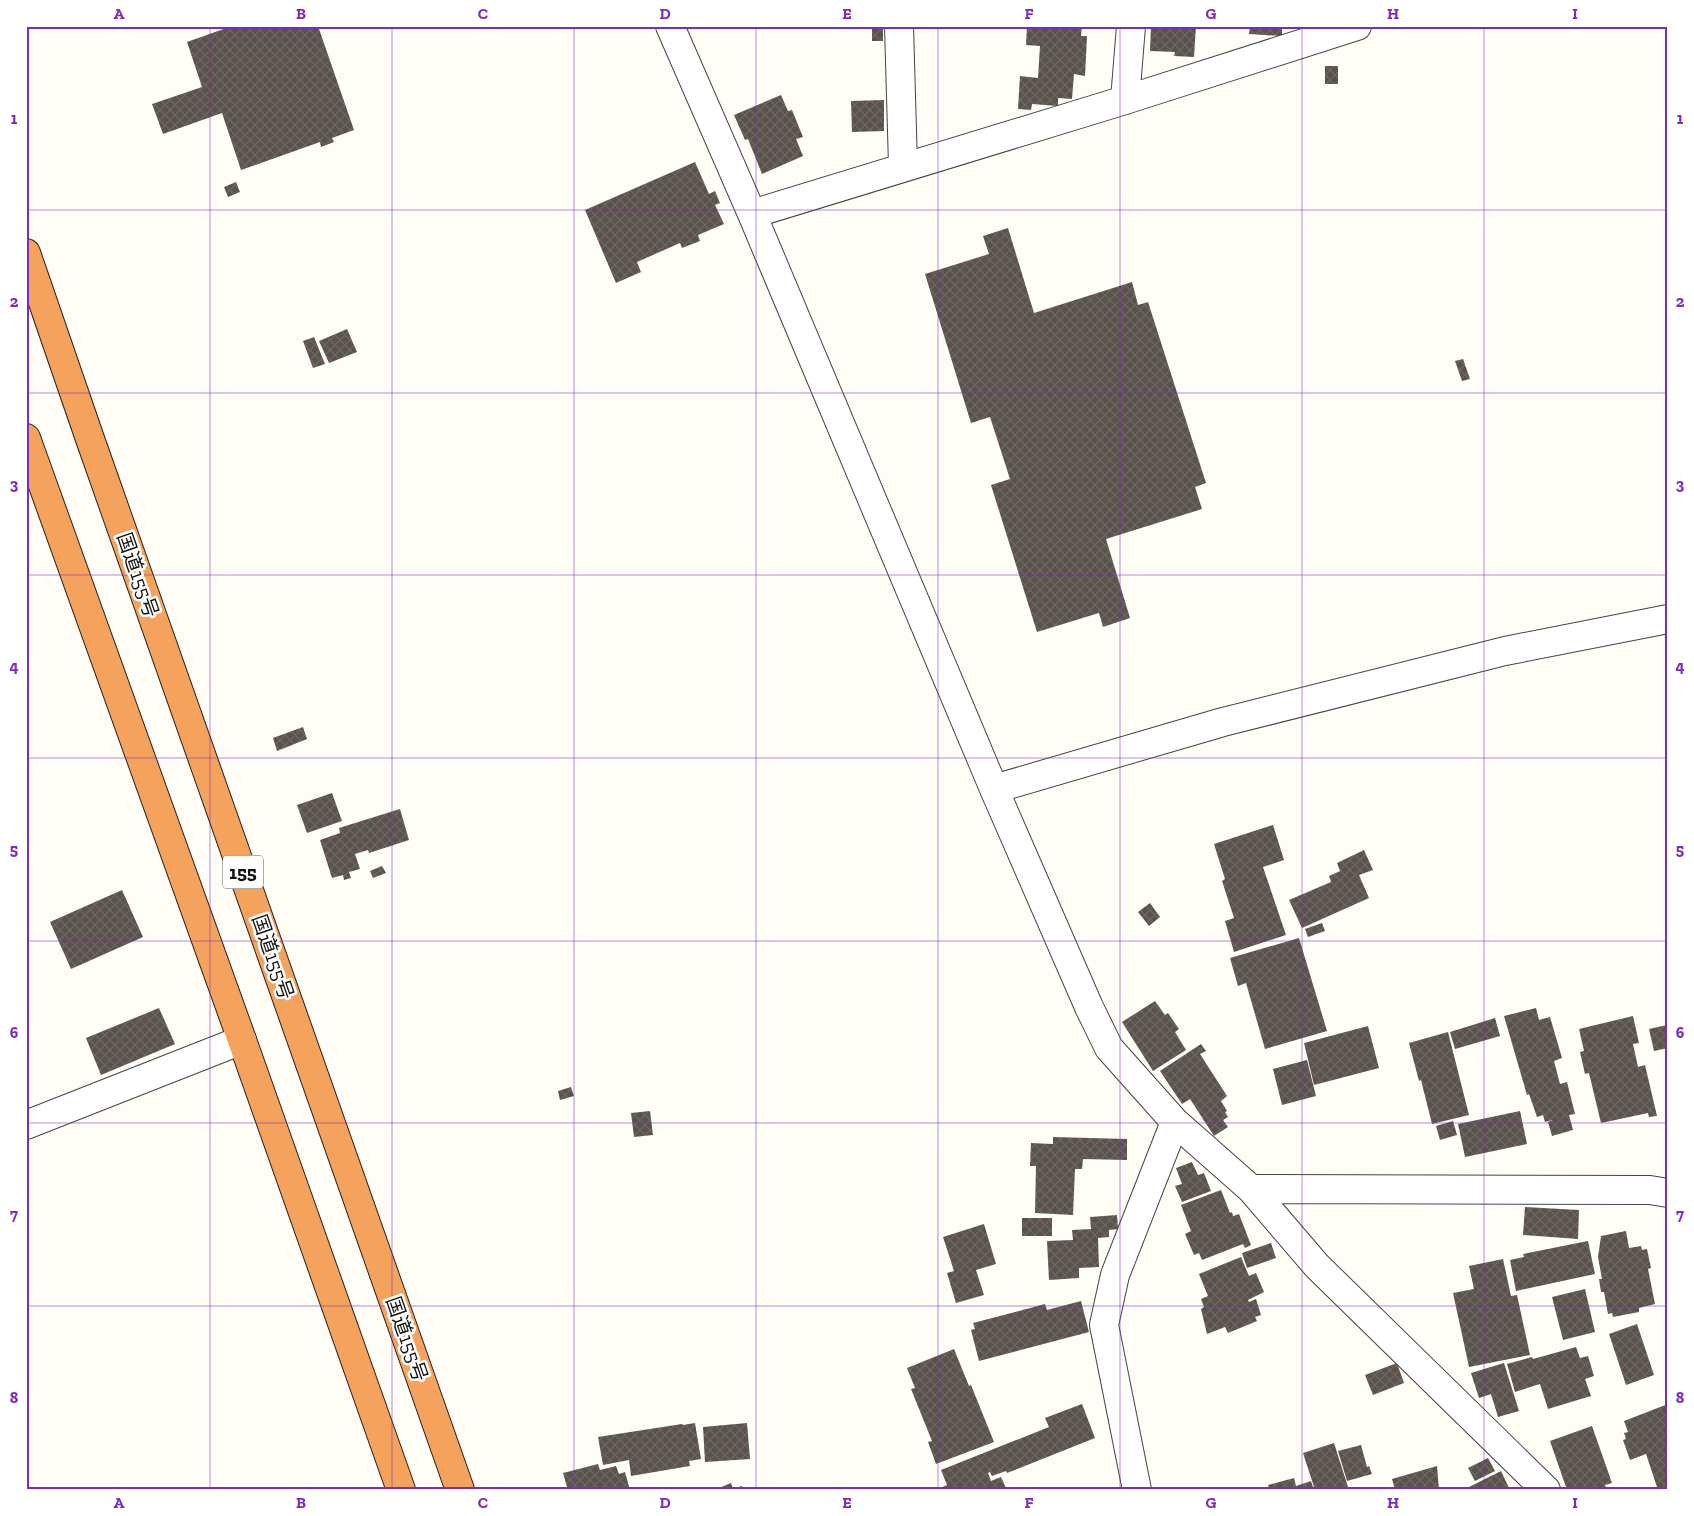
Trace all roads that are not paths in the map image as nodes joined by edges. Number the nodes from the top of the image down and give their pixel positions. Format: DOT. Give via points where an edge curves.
graph roads {
  1 [pos="670,26"];
  2 [pos="899,26"];
  3 [pos="1131,26"];
  4 [pos="1357,26"];
  5 [pos="1125,100"];
  6 [pos="903,166"];
  7 [pos="752,214"];
  8 [pos="26,253"];
  9 [pos="26,438"];
  10 [pos="1668,619"];
  11 [pos="994,789"];
  12 [pos="242,1040"];
  13 [pos="1175,1122"];
  14 [pos="26,1125"];
  15 [pos="1251,1189"];
  16 [pos="1668,1193"];
  17 [pos="400,1490"];
  18 [pos="460,1490"];
  19 [pos="1137,1490"];
  20 [pos="1546,1490"];
  1 -- 7 [label="street"];
  2 -- 6 [label="street"];
  3 -- 5 [label="street"];
  4 -- 5 [label="street"];
  5 -- 6 [label="street"];
  6 -- 7 [label="street"];
  7 -- 11 [label="street"];
  8 -- 18 [label="highway, 国道155号 / 155"];
  9 -- 12 [label="highway"];
  10 -- 11 [label="street" via="1495,653 1223,722"];
  11 -- 13 [label="street" via="1109,1048"];
  12 -- 14 [label="street"];
  12 -- 17 [label="highway"];
  13 -- 15 [label="street"];
  13 -- 19 [label="street" via="1115,1275 1104,1324"];
  15 -- 16 [label="street" via="1650,1190"];
  15 -- 20 [label="street" via="1317,1266"];
}
